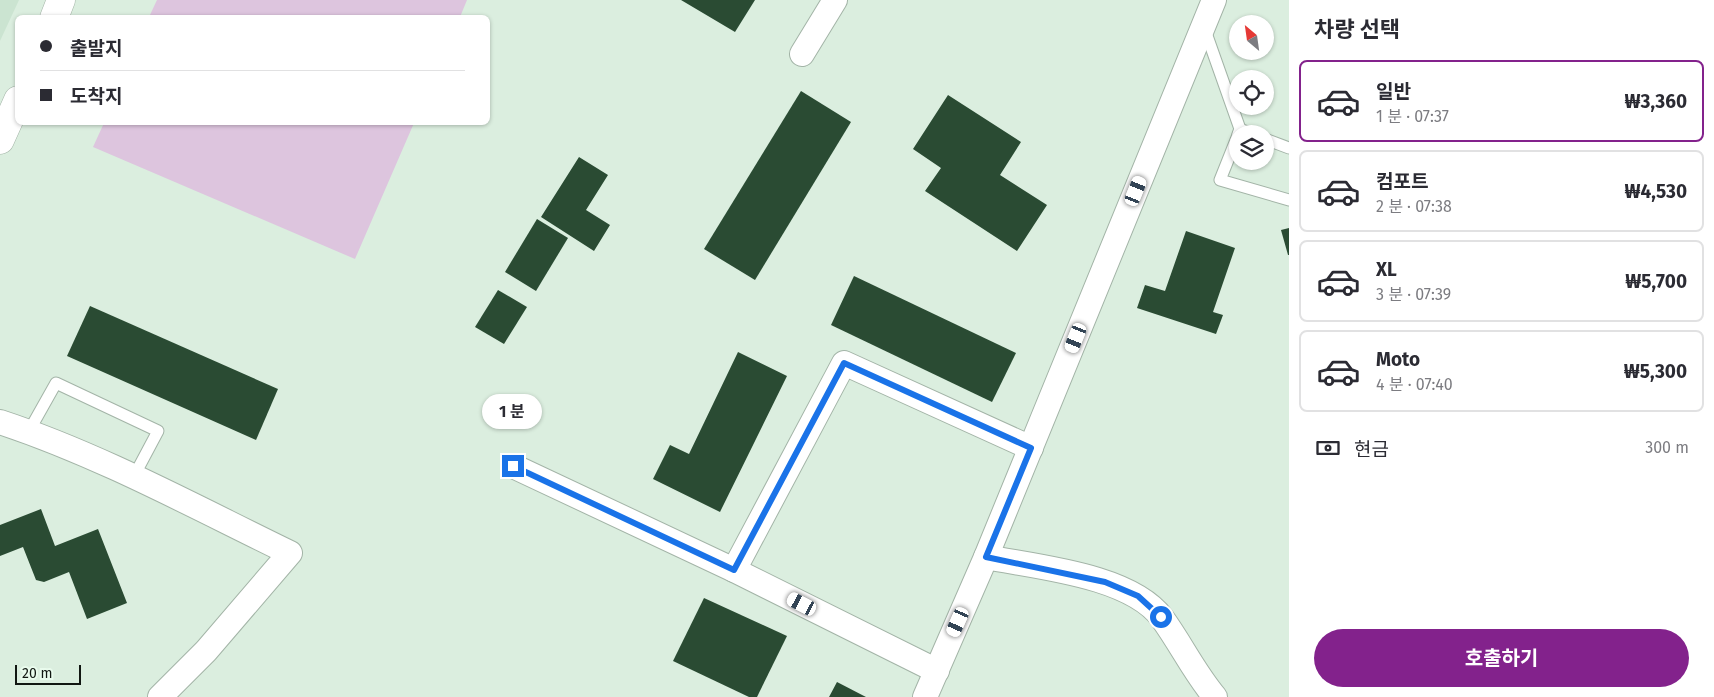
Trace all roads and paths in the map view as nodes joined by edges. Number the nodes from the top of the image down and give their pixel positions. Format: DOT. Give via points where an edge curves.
graph roads {
  1 [pos="61,0"];
  2 [pos="835,0"];
  3 [pos="1214,0"];
  4 [pos="55,15"];
  5 [pos="1204,26"];
  6 [pos="802,54"];
  7 [pos="15,107"];
  8 [pos="1235,125"];
  9 [pos="0,140"];
  10 [pos="1274,142"];
  11 [pos="1289,148"];
  12 [pos="1229,156"];
  13 [pos="1289,200"];
  14 [pos="0,422"];
  15 [pos="29,431"];
  16 [pos="1031,448"];
  17 [pos="513,466"];
  18 [pos="133,478"];
  19 [pos="986,557"];
  20 [pos="734,570"];
  21 [pos="937,671"];
  22 [pos="160,697"];
  23 [pos="925,697"];
  24 [pos="1215,697"];
  1 -- 4 [label="street"];
  2 -- 6 [label="street"];
  3 -- 5 [label="street"];
  5 -- 8 [label="lane"];
  5 -- 16 [label="street"];
  7 -- 9 [label="street"];
  10 -- 11 [label="lane"];
  12 -- 13 [label="lane" via="1220,180"];
  14 -- 15 [label="street"];
  15 -- 18 [label="street"];
  15 -- 18 [label="lane" via="56,383 158,431"];
  16 -- 19 [label="street"];
  16 -- 20 [label="street" via="844,363"];
  17 -- 20 [label="street"];
  18 -- 22 [label="street" via="290,552 206,651"];
  19 -- 21 [label="street"];
  19 -- 24 [label="street" via="1105,582 1138,596 1161,617 1197,675"];
  20 -- 21 [label="street"];
  21 -- 23 [label="street"];
}
